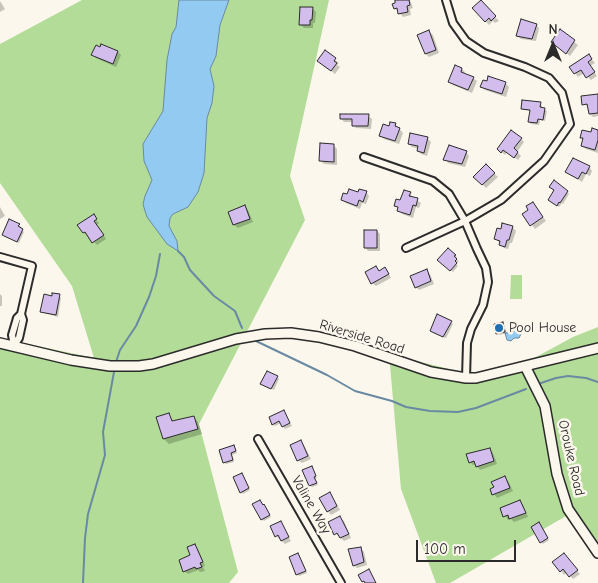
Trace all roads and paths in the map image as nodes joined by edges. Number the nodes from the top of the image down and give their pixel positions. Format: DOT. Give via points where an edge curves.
graph roads {
  1 [pos="446,0"];
  2 [pos="364,157"];
  3 [pos="465,221"];
  4 [pos="406,248"];
  5 [pos="0,257"];
  6 [pos="0,343"];
  7 [pos="14,346"];
  8 [pos="598,348"];
  9 [pos="525,366"];
  10 [pos="466,378"];
  11 [pos="258,439"];
  12 [pos="598,553"];
  13 [pos="341,583"];
  1 -- 3 [label="street" via="453,23 466,41 484,53 548,78 562,93 570,124 544,161 501,200"];
  2 -- 3 [label="street" via="433,181 449,194"];
  3 -- 4 [label="street"];
  3 -- 10 [label="street" via="486,268 488,282 483,305 467,343"];
  5 -- 7 [label="street" via="32,266 19,338"];
  6 -- 7 [label="street, Riverside Road"];
  7 -- 10 [label="street, Riverside Road" via="100,365 139,366 236,339 291,333 319,336 430,372"];
  8 -- 9 [label="street, Riverside Road"];
  9 -- 10 [label="street, Riverside Road"];
  9 -- 12 [label="street, Orouke Road" via="545,406 557,474 568,509"];
  11 -- 13 [label="street, Valine Way"];
}
